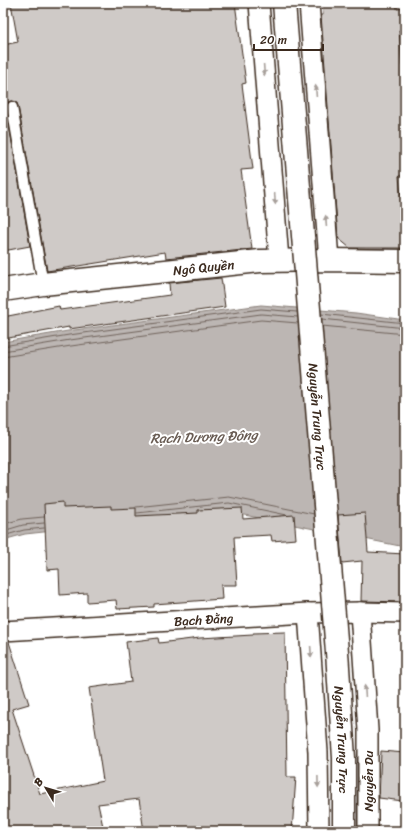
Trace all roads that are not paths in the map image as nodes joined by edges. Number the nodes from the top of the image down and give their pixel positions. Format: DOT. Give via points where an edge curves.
graph roads {
  1 [pos="259,3"];
  2 [pos="284,3"];
  3 [pos="309,3"];
  4 [pos="12,107"];
  5 [pos="279,260"];
  6 [pos="329,260"];
  7 [pos="405,261"];
  8 [pos="43,284"];
  9 [pos="3,290"];
  10 [pos="360,612"];
  11 [pos="308,613"];
  12 [pos="405,613"];
  13 [pos="3,631"];
  14 [pos="368,730"];
  15 [pos="319,831"];
  16 [pos="344,831"];
  17 [pos="368,831"];
  1 -- 5 [label="street, one-way"];
  2 -- 16 [label="main road, Nguyễn Trung Trực, bridge" via="337,652 344,758"];
  6 -- 3 [label="street, one-way"];
  4 -- 8 [label="lane"];
  5 -- 6 [label="main road, Ngô Quyền"];
  5 -- 8 [label="main road, Ngô Quyền"];
  6 -- 7 [label="main road, Ngô Quyền"];
  8 -- 9 [label="main road, Ngô Quyền"];
  10 -- 11 [label="street, Bạch Đằng"];
  10 -- 12 [label="street, Bạch Đằng"];
  14 -- 10 [label="street, Nguyễn Trung Trực, one-way"];
  11 -- 13 [label="street, Bạch Đằng"];
  11 -- 15 [label="street, one-way" via="318,752"];
  14 -- 17 [label="street, Nguyễn Du"];
}
